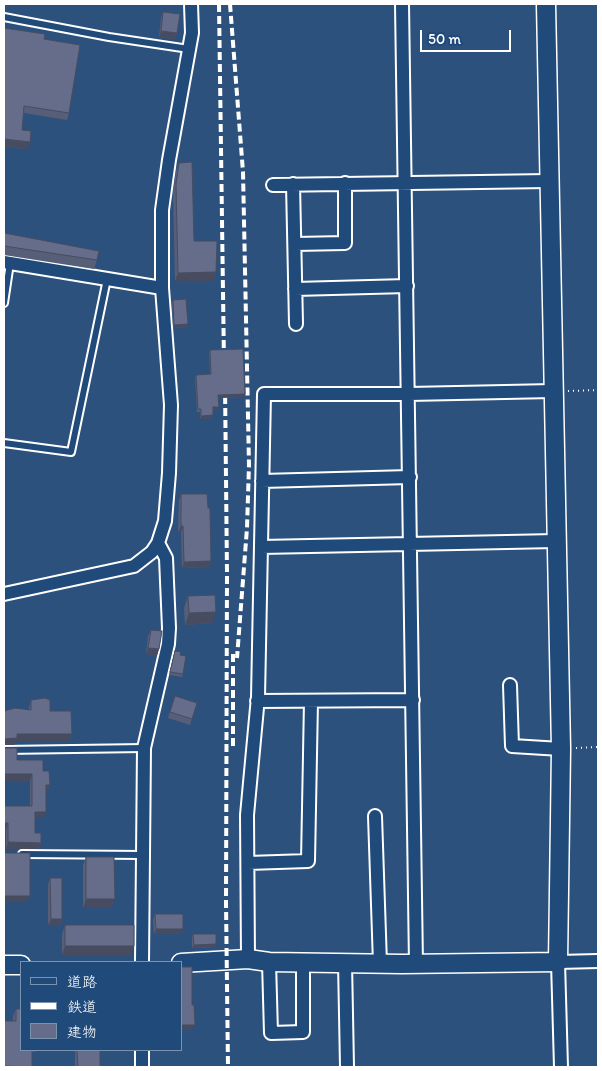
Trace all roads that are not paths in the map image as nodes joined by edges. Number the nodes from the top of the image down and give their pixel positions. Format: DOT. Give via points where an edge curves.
graph roads {
  1 [pos="191,4"];
  2 [pos="402,4"];
  3 [pos="546,4"];
  4 [pos="4,18"];
  5 [pos="188,49"];
  6 [pos="549,181"];
  7 [pos="406,182"];
  8 [pos="345,183"];
  9 [pos="294,184"];
  10 [pos="273,185"];
  11 [pos="295,244"];
  12 [pos="7,262"];
  13 [pos="107,279"];
  14 [pos="408,286"];
  15 [pos="162,288"];
  16 [pos="295,289"];
  17 [pos="4,303"];
  18 [pos="296,324"];
  19 [pos="553,391"];
  20 [pos="409,394"];
  21 [pos="4,443"];
  22 [pos="410,477"];
  23 [pos="262,481"];
  24 [pos="556,541"];
  25 [pos="158,543"];
  26 [pos="411,544"];
  27 [pos="261,547"];
  28 [pos="4,594"];
  29 [pos="510,685"];
  30 [pos="413,700"];
  31 [pos="257,701"];
  32 [pos="311,701"];
  33 [pos="144,748"];
  34 [pos="561,749"];
  35 [pos="4,750"];
  36 [pos="375,816"];
  37 [pos="14,854"];
  38 [pos="143,855"];
  39 [pos="248,863"];
  40 [pos="248,960"];
  41 [pos="142,961"];
  42 [pos="598,961"];
  43 [pos="270,962"];
  44 [pos="303,962"];
  45 [pos="345,962"];
  46 [pos="558,962"];
  47 [pos="182,963"];
  48 [pos="380,964"];
  49 [pos="416,964"];
  50 [pos="4,965"];
  51 [pos="20,965"];
  52 [pos="142,1051"];
  53 [pos="142,1067"];
  54 [pos="347,1067"];
  55 [pos="561,1067"];
  1 -- 5 [label="street" via="192,33"];
  2 -- 7 [label="street"];
  3 -- 6 [label="street"];
  4 -- 5 [label="lane"];
  5 -- 15 [label="street" via="162,210"];
  6 -- 7 [label="street"];
  6 -- 19 [label="street"];
  7 -- 8 [label="street"];
  7 -- 14 [label="street"];
  8 -- 9 [label="street"];
  8 -- 11 [label="street" via="345,243"];
  9 -- 10 [label="street"];
  9 -- 11 [label="street"];
  11 -- 16 [label="street"];
  12 -- 13 [label="street"];
  12 -- 17 [label="lane"];
  13 -- 15 [label="street"];
  13 -- 21 [label="lane" via="71,452"];
  14 -- 16 [label="street"];
  14 -- 20 [label="street"];
  15 -- 25 [label="street" via="170,404 166,511"];
  16 -- 18 [label="street"];
  19 -- 20 [label="street"];
  19 -- 24 [label="street"];
  20 -- 22 [label="street"];
  20 -- 23 [label="street" via="264,394"];
  22 -- 23 [label="street"];
  22 -- 26 [label="street"];
  23 -- 27 [label="street"];
  24 -- 26 [label="street"];
  24 -- 34 [label="street"];
  25 -- 28 [label="street" via="134,566"];
  25 -- 33 [label="street" via="166,558 169,636"];
  26 -- 27 [label="street"];
  26 -- 30 [label="street"];
  27 -- 31 [label="street"];
  29 -- 34 [label="street" via="512,746"];
  30 -- 32 [label="street"];
  30 -- 49 [label="street"];
  31 -- 32 [label="street"];
  31 -- 39 [label="street" via="247,815"];
  32 -- 39 [label="street" via="308,861"];
  33 -- 35 [label="lane"];
  33 -- 38 [label="street"];
  34 -- 46 [label="street"];
  36 -- 48 [label="street"];
  37 -- 38 [label="lane"];
  38 -- 41 [label="street"];
  39 -- 40 [label="street"];
  40 -- 43 [label="street"];
  40 -- 47 [label="street"];
  42 -- 46 [label="street"];
  43 -- 44 [label="street"];
  43 -- 44 [label="street" via="271,1033 302,1032"];
  44 -- 45 [label="street"];
  45 -- 48 [label="street"];
  45 -- 54 [label="street"];
  46 -- 49 [label="street"];
  46 -- 55 [label="street"];
  48 -- 49 [label="street"];
  50 -- 51 [label="street"];
  52 -- 53 [label="street"];
}
